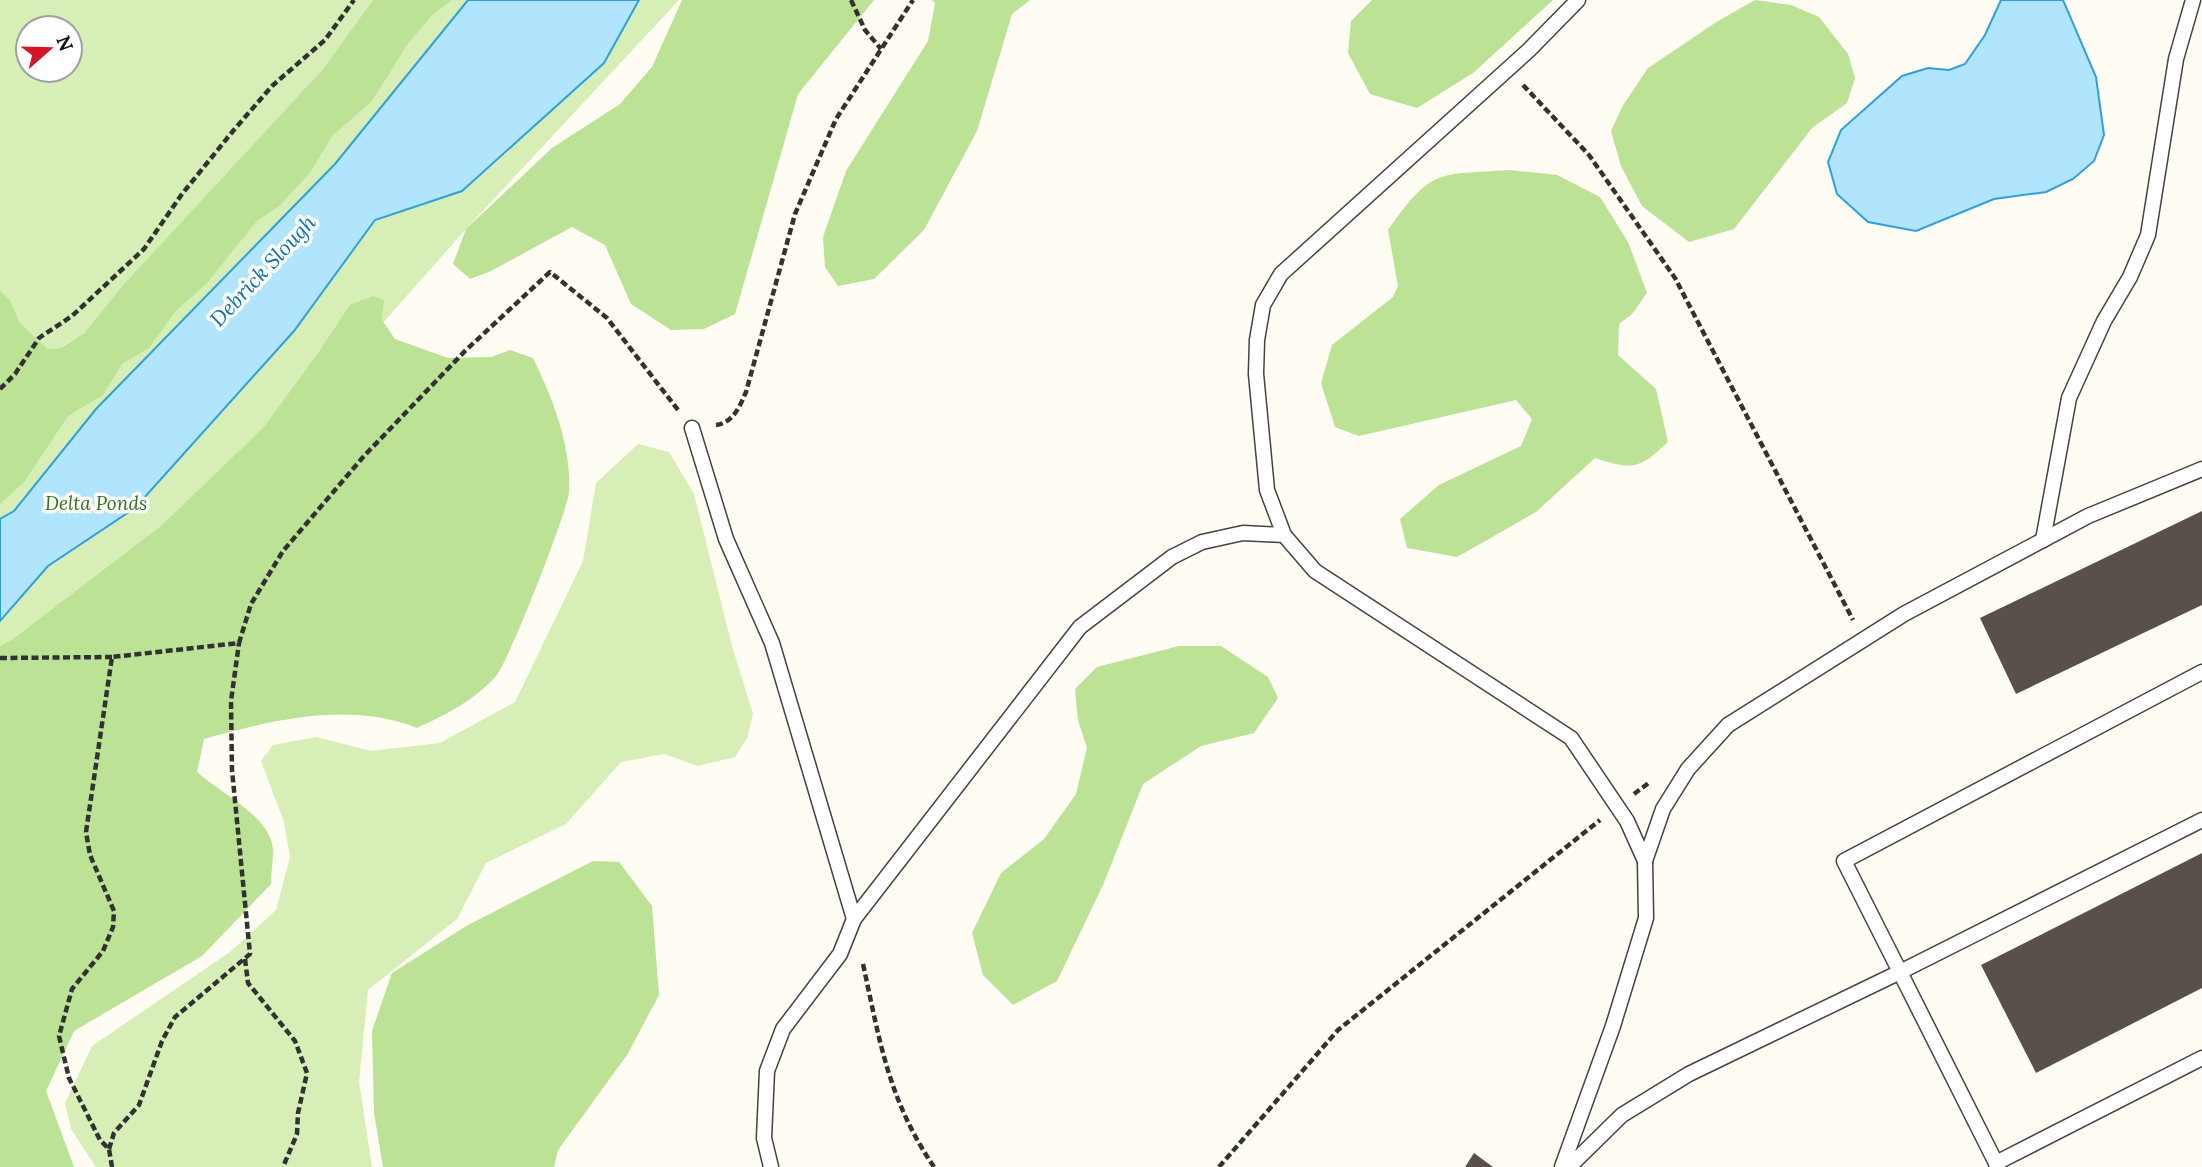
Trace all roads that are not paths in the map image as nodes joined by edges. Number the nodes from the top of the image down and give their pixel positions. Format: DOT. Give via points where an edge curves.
graph roads {
  1 [pos="1578,0"];
  2 [pos="2193,0"];
  3 [pos="692,428"];
  4 [pos="2202,469"];
  5 [pos="1284,535"];
  6 [pos="2043,540"];
  7 [pos="2202,673"];
  8 [pos="2202,820"];
  9 [pos="1646,861"];
  10 [pos="854,919"];
  11 [pos="1900,972"];
  12 [pos="2202,1058"];
  13 [pos="1997,1165"];
  14 [pos="771,1167"];
  15 [pos="1562,1167"];
  16 [pos="1569,1167"];
  1 -- 5 [label="lane" via="1281,274 1263,304 1256,373 1267,490"];
  2 -- 6 [label="lane" via="2176,59 2148,235 2069,398"];
  3 -- 10 [label="lane" via="726,539 772,643"];
  4 -- 6 [label="lane" via="2088,516"];
  5 -- 9 [label="lane" via="1315,571 1571,738 1617,806"];
  5 -- 10 [label="lane" via="1243,533 1202,542 1172,557 1080,627"];
  6 -- 9 [label="lane" via="1904,614 1727,726 1688,769 1663,809"];
  7 -- 11 [label="lane" via="1844,860"];
  8 -- 11 [label="lane"];
  9 -- 15 [label="lane" via="1646,918"];
  10 -- 14 [label="lane" via="840,954 783,1029 767,1070 764,1138"];
  11 -- 13 [label="lane"];
  11 -- 16 [label="lane" via="1689,1074 1622,1115"];
  12 -- 13 [label="lane"];
}
